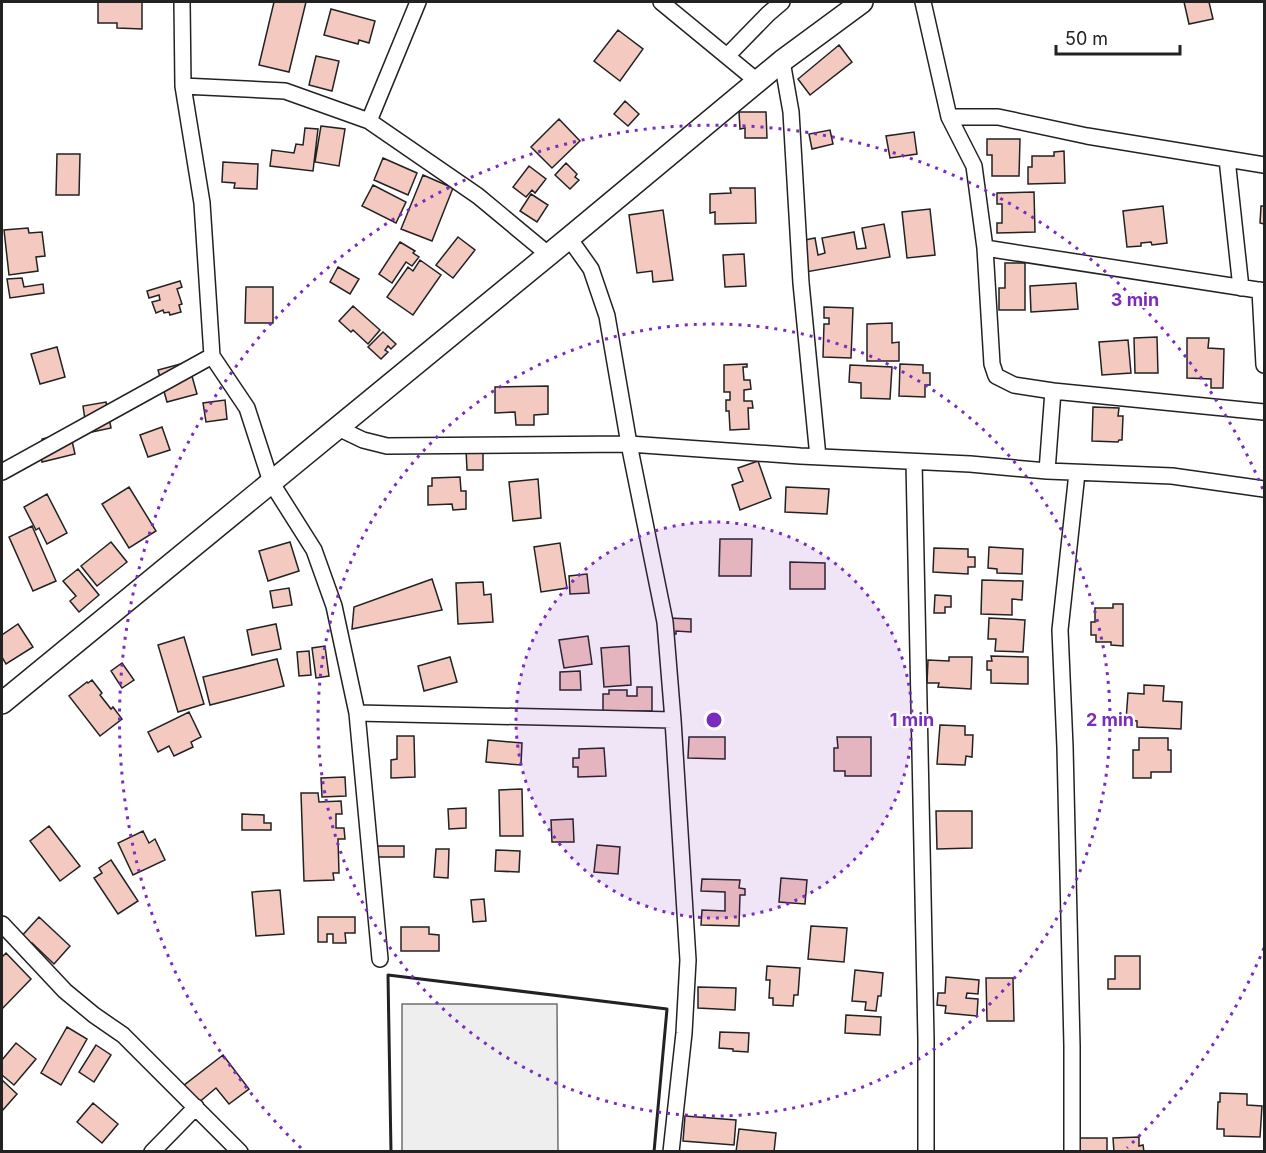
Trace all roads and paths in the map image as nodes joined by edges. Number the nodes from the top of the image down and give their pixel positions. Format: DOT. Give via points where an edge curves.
graph roads {
  1 [pos="182,2"];
  2 [pos="418,2"];
  3 [pos="661,2"];
  4 [pos="782,2"];
  5 [pos="862,2"];
  6 [pos="923,2"];
  7 [pos="727,56"];
  8 [pos="782,61"];
  9 [pos="758,81"];
  10 [pos="183,86"];
  11 [pos="949,117"];
  12 [pos="369,121"];
  13 [pos="1227,159"];
  14 [pos="1264,165"];
  15 [pos="569,238"];
  16 [pos="985,248"];
  17 [pos="549,255"];
  18 [pos="1241,288"];
  19 [pos="1262,290"];
  20 [pos="212,356"];
  21 [pos="1264,364"];
  22 [pos="1053,392"];
  23 [pos="1264,412"];
  24 [pos="338,428"];
  25 [pos="629,444"];
  26 [pos="818,457"];
  27 [pos="914,462"];
  28 [pos="2,471"];
  29 [pos="1047,471"];
  30 [pos="1077,473"];
  31 [pos="271,482"];
  32 [pos="1264,489"];
  33 [pos="2,703"];
  34 [pos="357,713"];
  35 [pos="674,720"];
  36 [pos="2,924"];
  37 [pos="380,959"];
  38 [pos="195,1107"];
  39 [pos="152,1152"];
  40 [pos="240,1152"];
  41 [pos="671,1152"];
  42 [pos="926,1152"];
  43 [pos="1072,1152"];
  1 -- 10 [label="street"];
  2 -- 12 [label="street"];
  3 -- 7 [label="street"];
  4 -- 7 [label="street"];
  5 -- 8 [label="main road"];
  6 -- 11 [label="street"];
  7 -- 9 [label="street"];
  8 -- 9 [label="main road"];
  8 -- 26 [label="street" via="791,112 801,283"];
  9 -- 15 [label="main road"];
  10 -- 12 [label="street" via="285,91"];
  10 -- 20 [label="street" via="202,203"];
  11 -- 13 [label="street" via="998,117"];
  11 -- 16 [label="street" via="974,166"];
  12 -- 17 [label="street" via="478,196"];
  13 -- 14 [label="street"];
  13 -- 18 [label="street"];
  15 -- 17 [label="main road"];
  15 -- 25 [label="street" via="591,269 607,316"];
  16 -- 18 [label="street"];
  16 -- 22 [label="street" via="996,376 1014,385"];
  17 -- 24 [label="main road"];
  18 -- 19 [label="street"];
  19 -- 21 [label="street"];
  20 -- 28 [label="street"];
  20 -- 31 [label="street" via="247,408"];
  22 -- 23 [label="street"];
  22 -- 29 [label="street"];
  24 -- 25 [label="street" via="387,446"];
  24 -- 31 [label="main road"];
  25 -- 26 [label="street"];
  25 -- 35 [label="street" via="665,622"];
  26 -- 27 [label="street"];
  27 -- 29 [label="street"];
  27 -- 42 [label="street"];
  29 -- 30 [label="street"];
  30 -- 32 [label="street" via="1172,476"];
  30 -- 43 [label="street" via="1060,630"];
  31 -- 33 [label="main road"];
  31 -- 34 [label="street" via="314,550 334,606"];
  34 -- 35 [label="street"];
  34 -- 37 [label="street"];
  35 -- 41 [label="street" via="688,960"];
  36 -- 38 [label="street" via="65,991 123,1035"];
  38 -- 39 [label="street"];
  38 -- 40 [label="street"];
}
